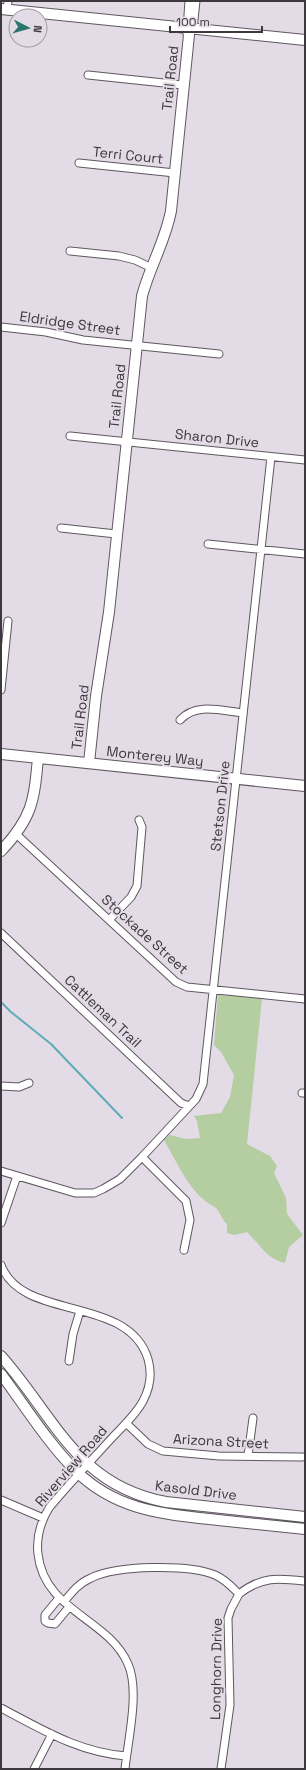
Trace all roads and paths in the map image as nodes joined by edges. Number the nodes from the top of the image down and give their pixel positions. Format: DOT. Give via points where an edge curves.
graph roads {
  1 [pos="189,1"];
  2 [pos="196,1"];
  3 [pos="5,7"];
  4 [pos="190,31"];
  5 [pos="305,40"];
  6 [pos="88,75"];
  7 [pos="184,85"];
  8 [pos="79,163"];
  9 [pos="175,173"];
  10 [pos="70,251"];
  11 [pos="152,268"];
  12 [pos="1,327"];
  13 [pos="136,346"];
  14 [pos="219,354"];
  15 [pos="70,436"];
  16 [pos="126,441"];
  17 [pos="271,457"];
  18 [pos="305,460"];
  19 [pos="61,528"];
  20 [pos="116,534"];
  21 [pos="208,544"];
  22 [pos="262,549"];
  23 [pos="305,554"];
  24 [pos="8,621"];
  25 [pos="1,690"];
  26 [pos="243,713"];
  27 [pos="180,720"];
  28 [pos="1,754"];
  29 [pos="38,758"];
  30 [pos="89,763"];
  31 [pos="236,779"];
  32 [pos="305,786"];
  33 [pos="139,820"];
  34 [pos="16,834"];
  35 [pos="1,851"];
  36 [pos="109,920"];
  37 [pos="1,933"];
  38 [pos="214,990"];
  39 [pos="305,999"];
  40 [pos="29,1083"];
  41 [pos="1,1086"];
  42 [pos="189,1106"];
  43 [pos="142,1157"];
  44 [pos="1,1171"];
  45 [pos="17,1176"];
  46 [pos="1,1223"];
  47 [pos="184,1250"];
  48 [pos="1,1265"];
  49 [pos="80,1311"];
  50 [pos="1,1356"];
  51 [pos="69,1361"];
  52 [pos="1,1374"];
  53 [pos="253,1418"];
  54 [pos="126,1423"];
  55 [pos="248,1456"];
  56 [pos="302,1458"];
  57 [pos="88,1465"];
  58 [pos="79,1474"];
  59 [pos="1,1500"];
  60 [pos="305,1517"];
  61 [pos="43,1518"];
  62 [pos="305,1529"];
  63 [pos="305,1581"];
  64 [pos="239,1594"];
  65 [pos="64,1602"];
  66 [pos="1,1708"];
  67 [pos="52,1734"];
  68 [pos="126,1756"];
  69 [pos="34,1769"];
  70 [pos="125,1769"];
  71 [pos="221,1769"];
  1 -- 4 [label="street, Trail Road"];
  2 -- 4 [label="street, Trail Road"];
  3 -- 4 [label="street"];
  4 -- 5 [label="street"];
  4 -- 7 [label="street, Trail Road"];
  6 -- 7 [label="street"];
  7 -- 9 [label="street, Trail Road"];
  8 -- 9 [label="street, Terri Court"];
  9 -- 11 [label="street, Trail Road" via="168,227"];
  10 -- 11 [label="street" via="119,256"];
  11 -- 13 [label="street, Trail Road" via="142,296"];
  12 -- 13 [label="street, Eldridge Street"];
  13 -- 14 [label="street, Eldridge Street"];
  13 -- 16 [label="street, Trail Road"];
  15 -- 16 [label="street, Sharon Drive"];
  16 -- 17 [label="street, Sharon Drive"];
  16 -- 20 [label="street, Trail Road"];
  17 -- 18 [label="street, Sharon Drive"];
  17 -- 22 [label="street, Stetson Drive"];
  19 -- 20 [label="street"];
  20 -- 30 [label="street, Trail Road" via="109,612"];
  21 -- 22 [label="street"];
  22 -- 23 [label="street"];
  22 -- 26 [label="street, Stetson Drive"];
  24 -- 25 [label="street"];
  26 -- 27 [label="street" via="202,709 190,712"];
  26 -- 31 [label="street, Stetson Drive"];
  28 -- 29 [label="street, Monterey Way"];
  29 -- 30 [label="street, Monterey Way"];
  29 -- 34 [label="street" via="32,805"];
  30 -- 31 [label="street, Monterey Way"];
  31 -- 32 [label="street, Monterey Way"];
  31 -- 38 [label="street, Stetson Drive"];
  33 -- 36 [label="street" via="142,827 137,886 131,897"];
  34 -- 35 [label="street"];
  34 -- 36 [label="street, Stockade Street"];
  36 -- 38 [label="street, Stockade Street" via="176,982 187,987"];
  37 -- 42 [label="street, Cattleman Trail" via="181,1103"];
  38 -- 39 [label="street, Stockade Street"];
  38 -- 42 [label="street, Stetson Drive" via="205,1075 199,1093"];
  40 -- 41 [label="street" via="19,1087"];
  42 -- 43 [label="street, Stetson Drive"];
  43 -- 45 [label="street, Stetson Drive" via="112,1185 94,1193 65,1191"];
  43 -- 47 [label="street" via="186,1201 190,1220"];
  44 -- 45 [label="street, Stetson Drive"];
  45 -- 46 [label="street"];
  48 -- 49 [label="street, Riverview Road" via="8,1277 29,1294"];
  49 -- 51 [label="street"];
  49 -- 54 [label="street, Riverview Road" via="112,1321 126,1329 137,1339 146,1353 150,1374 147,1392 138,1409"];
  50 -- 57 [label="street, Kasold Drive" via="76,1454"];
  52 -- 58 [label="street, Kasold Drive"];
  53 -- 55 [label="street"];
  54 -- 55 [label="street, Arizona Street" via="148,1444 163,1451"];
  54 -- 57 [label="street, Riverview Road"];
  55 -- 56 [label="street, Arizona Street"];
  57 -- 58 [label="street, Riverview Road"];
  57 -- 60 [label="street, Kasold Drive" via="105,1479 124,1489 155,1500"];
  58 -- 61 [label="street, Riverview Road"];
  58 -- 62 [label="street, Kasold Drive" via="113,1497 157,1513"];
  59 -- 61 [label="street"];
  61 -- 65 [label="street, Riverview Road" via="38,1538 38,1558 44,1578"];
  63 -- 64 [label="street" via="268,1579 253,1584"];
  64 -- 65 [label="street" via="225,1581 208,1572 189,1569 136,1569 93,1577 79,1585"];
  64 -- 71 [label="street, Longhorn Drive" via="228,1618 230,1705"];
  65 -- 68 [label="street, Riverview Road" via="110,1639 129,1665 134,1691"];
  66 -- 67 [label="street"];
  67 -- 68 [label="street" via="92,1751"];
  67 -- 69 [label="street"];
  68 -- 70 [label="street, Riverview Road"];
}
